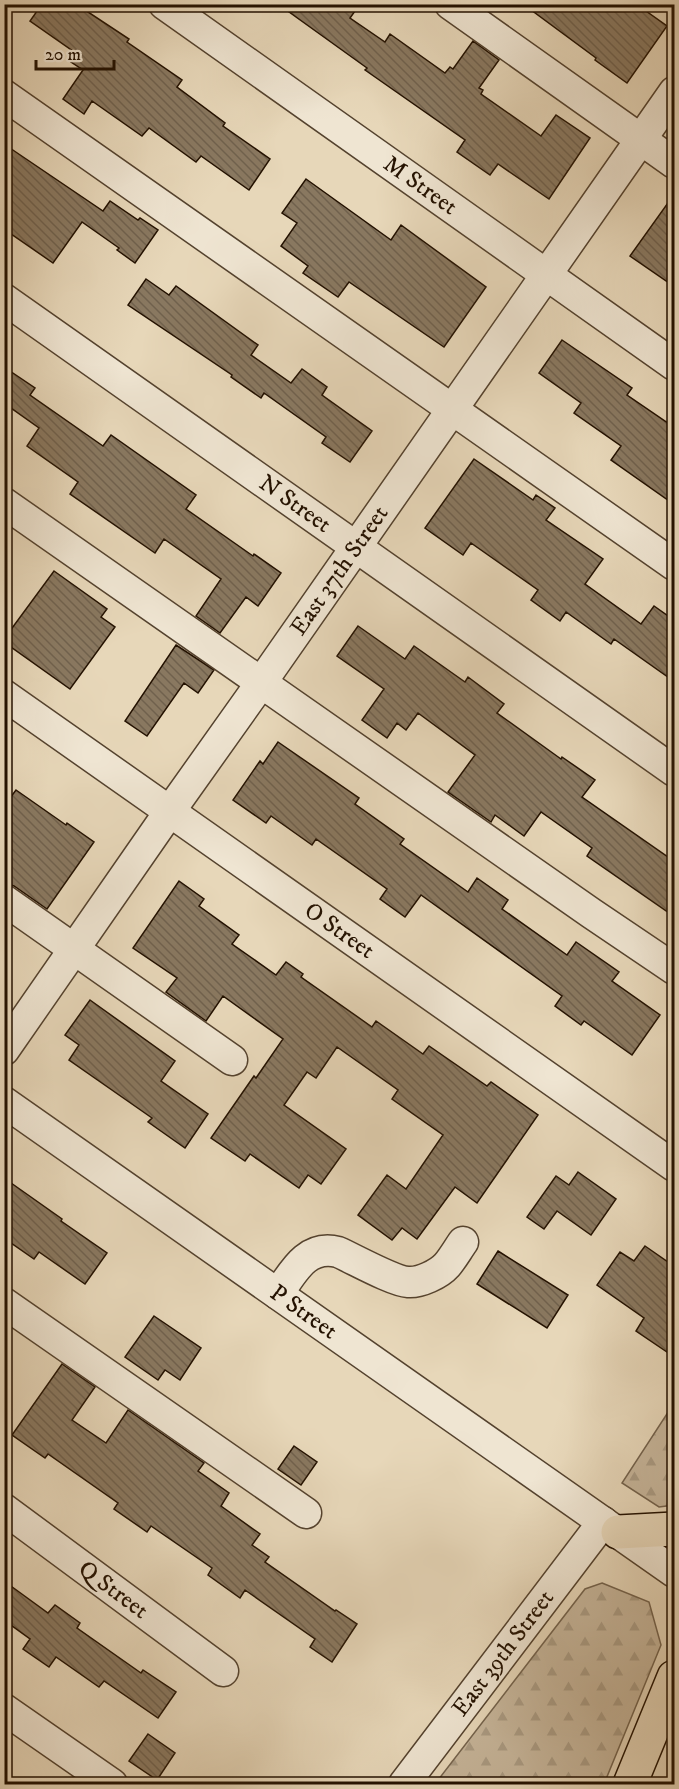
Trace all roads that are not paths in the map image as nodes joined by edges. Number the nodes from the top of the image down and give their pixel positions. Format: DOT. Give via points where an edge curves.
graph roads {
  1 [pos="164,4"];
  2 [pos="450,4"];
  3 [pos="675,92"];
  4 [pos="4,95"];
  5 [pos="641,139"];
  6 [pos="675,163"];
  7 [pos="547,275"];
  8 [pos="4,299"];
  9 [pos="675,365"];
  10 [pos="453,410"];
  11 [pos="4,502"];
  12 [pos="357,547"];
  13 [pos="675,566"];
  14 [pos="261,683"];
  15 [pos="4,695"];
  16 [pos="675,771"];
  17 [pos="170,811"];
  18 [pos="4,900"];
  19 [pos="75,949"];
  20 [pos="675,969"];
  21 [pos="4,1050"];
  22 [pos="232,1060"];
  23 [pos="4,1102"];
  24 [pos="675,1166"];
  25 [pos="463,1242"];
  26 [pos="278,1294"];
  27 [pos="4,1303"];
  28 [pos="4,1509"];
  29 [pos="306,1513"];
  30 [pos="610,1527"];
  31 [pos="675,1529"];
  32 [pos="675,1572"];
  33 [pos="223,1671"];
  34 [pos="675,1677"];
  35 [pos="4,1709"];
  36 [pos="112,1785"];
  37 [pos="404,1785"];
  38 [pos="630,1785"];
  1 -- 7 [label="street, M Street"];
  2 -- 5 [label="street"];
  3 -- 5 [label="street, East 37th Street"];
  4 -- 10 [label="street"];
  5 -- 6 [label="street"];
  5 -- 7 [label="street, East 37th Street"];
  7 -- 9 [label="street, M Street"];
  7 -- 10 [label="street, East 37th Street"];
  8 -- 12 [label="street, N Street"];
  10 -- 12 [label="street, East 37th Street"];
  10 -- 13 [label="street"];
  11 -- 14 [label="street"];
  12 -- 14 [label="street, East 37th Street"];
  12 -- 16 [label="street, N Street"];
  14 -- 17 [label="street, East 37th Street"];
  14 -- 20 [label="street"];
  15 -- 17 [label="street, O Street"];
  17 -- 19 [label="street, East 37th Street"];
  17 -- 24 [label="street, O Street"];
  18 -- 19 [label="street"];
  19 -- 21 [label="street, East 37th Street"];
  19 -- 22 [label="street"];
  23 -- 26 [label="street, P Street"];
  25 -- 26 [label="street" via="446,1267 412,1282 399,1280 338,1252 321,1251 301,1262"];
  26 -- 30 [label="street, P Street"];
  27 -- 29 [label="street"];
  28 -- 33 [label="street, Q Street"];
  30 -- 31 [label="main road"];
  30 -- 32 [label="street, P Street"];
  30 -- 37 [label="street, East 39th Street"];
  34 -- 38 [label="main road"];
  35 -- 36 [label="street"];
}
